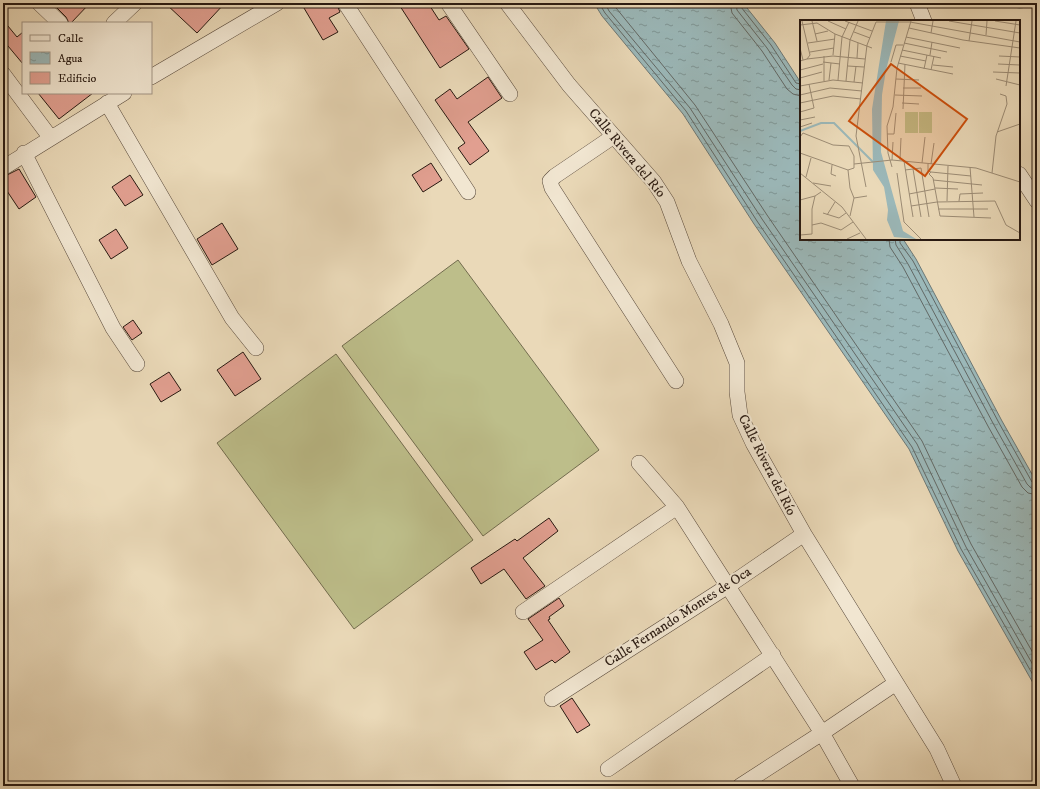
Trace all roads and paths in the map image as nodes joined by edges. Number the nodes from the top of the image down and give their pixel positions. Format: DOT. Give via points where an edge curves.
graph roads {
  1 [pos="39,3"];
  2 [pos="135,3"];
  3 [pos="278,3"];
  4 [pos="345,3"];
  5 [pos="448,3"];
  6 [pos="507,3"];
  7 [pos="917,3"];
  8 [pos="924,20"];
  9 [pos="59,22"];
  10 [pos="115,22"];
  11 [pos="3,74"];
  12 [pos="152,76"];
  13 [pos="122,94"];
  14 [pos="510,94"];
  15 [pos="107,103"];
  16 [pos="614,136"];
  17 [pos="50,137"];
  18 [pos="24,154"];
  19 [pos="3,168"];
  20 [pos="1020,176"];
  21 [pos="468,192"];
  22 [pos="1037,201"];
  23 [pos="256,348"];
  24 [pos="136,364"];
  25 [pos="676,381"];
  26 [pos="639,463"];
  27 [pos="677,507"];
  28 [pos="804,534"];
  29 [pos="728,586"];
  30 [pos="523,612"];
  31 [pos="773,655"];
  32 [pos="896,683"];
  33 [pos="552,699"];
  34 [pos="822,733"];
  35 [pos="608,769"];
  36 [pos="740,786"];
  37 [pos="852,786"];
  38 [pos="954,786"];
  1 -- 9 [label="street"];
  2 -- 10 [label="street"];
  3 -- 12 [label="street"];
  4 -- 21 [label="street"];
  5 -- 14 [label="street"];
  6 -- 16 [label="street, Calle Rivera del Río" via="569,85"];
  7 -- 8 [label="street"];
  11 -- 17 [label="street"];
  13 -- 15 [label="street"];
  15 -- 17 [label="street"];
  15 -- 23 [label="street" via="232,318"];
  16 -- 25 [label="street" via="550,181 552,188"];
  16 -- 28 [label="street, Calle Rivera del Río" via="654,182 667,202 689,261 721,324 737,363 740,415"];
  17 -- 18 [label="street"];
  18 -- 19 [label="street"];
  18 -- 24 [label="street" via="113,328"];
  20 -- 22 [label="street"];
  26 -- 27 [label="street"];
  27 -- 29 [label="street"];
  27 -- 30 [label="street"];
  28 -- 29 [label="street, Calle Fernando Montes de Oca"];
  28 -- 32 [label="street, Calle Rivera del Río"];
  29 -- 31 [label="street"];
  29 -- 33 [label="street, Calle Fernando Montes de Oca"];
  31 -- 34 [label="street"];
  31 -- 35 [label="street"];
  32 -- 34 [label="street"];
  32 -- 38 [label="street, Calle Rivera del Río" via="937,749"];
  34 -- 36 [label="street"];
  34 -- 37 [label="street"];
}
